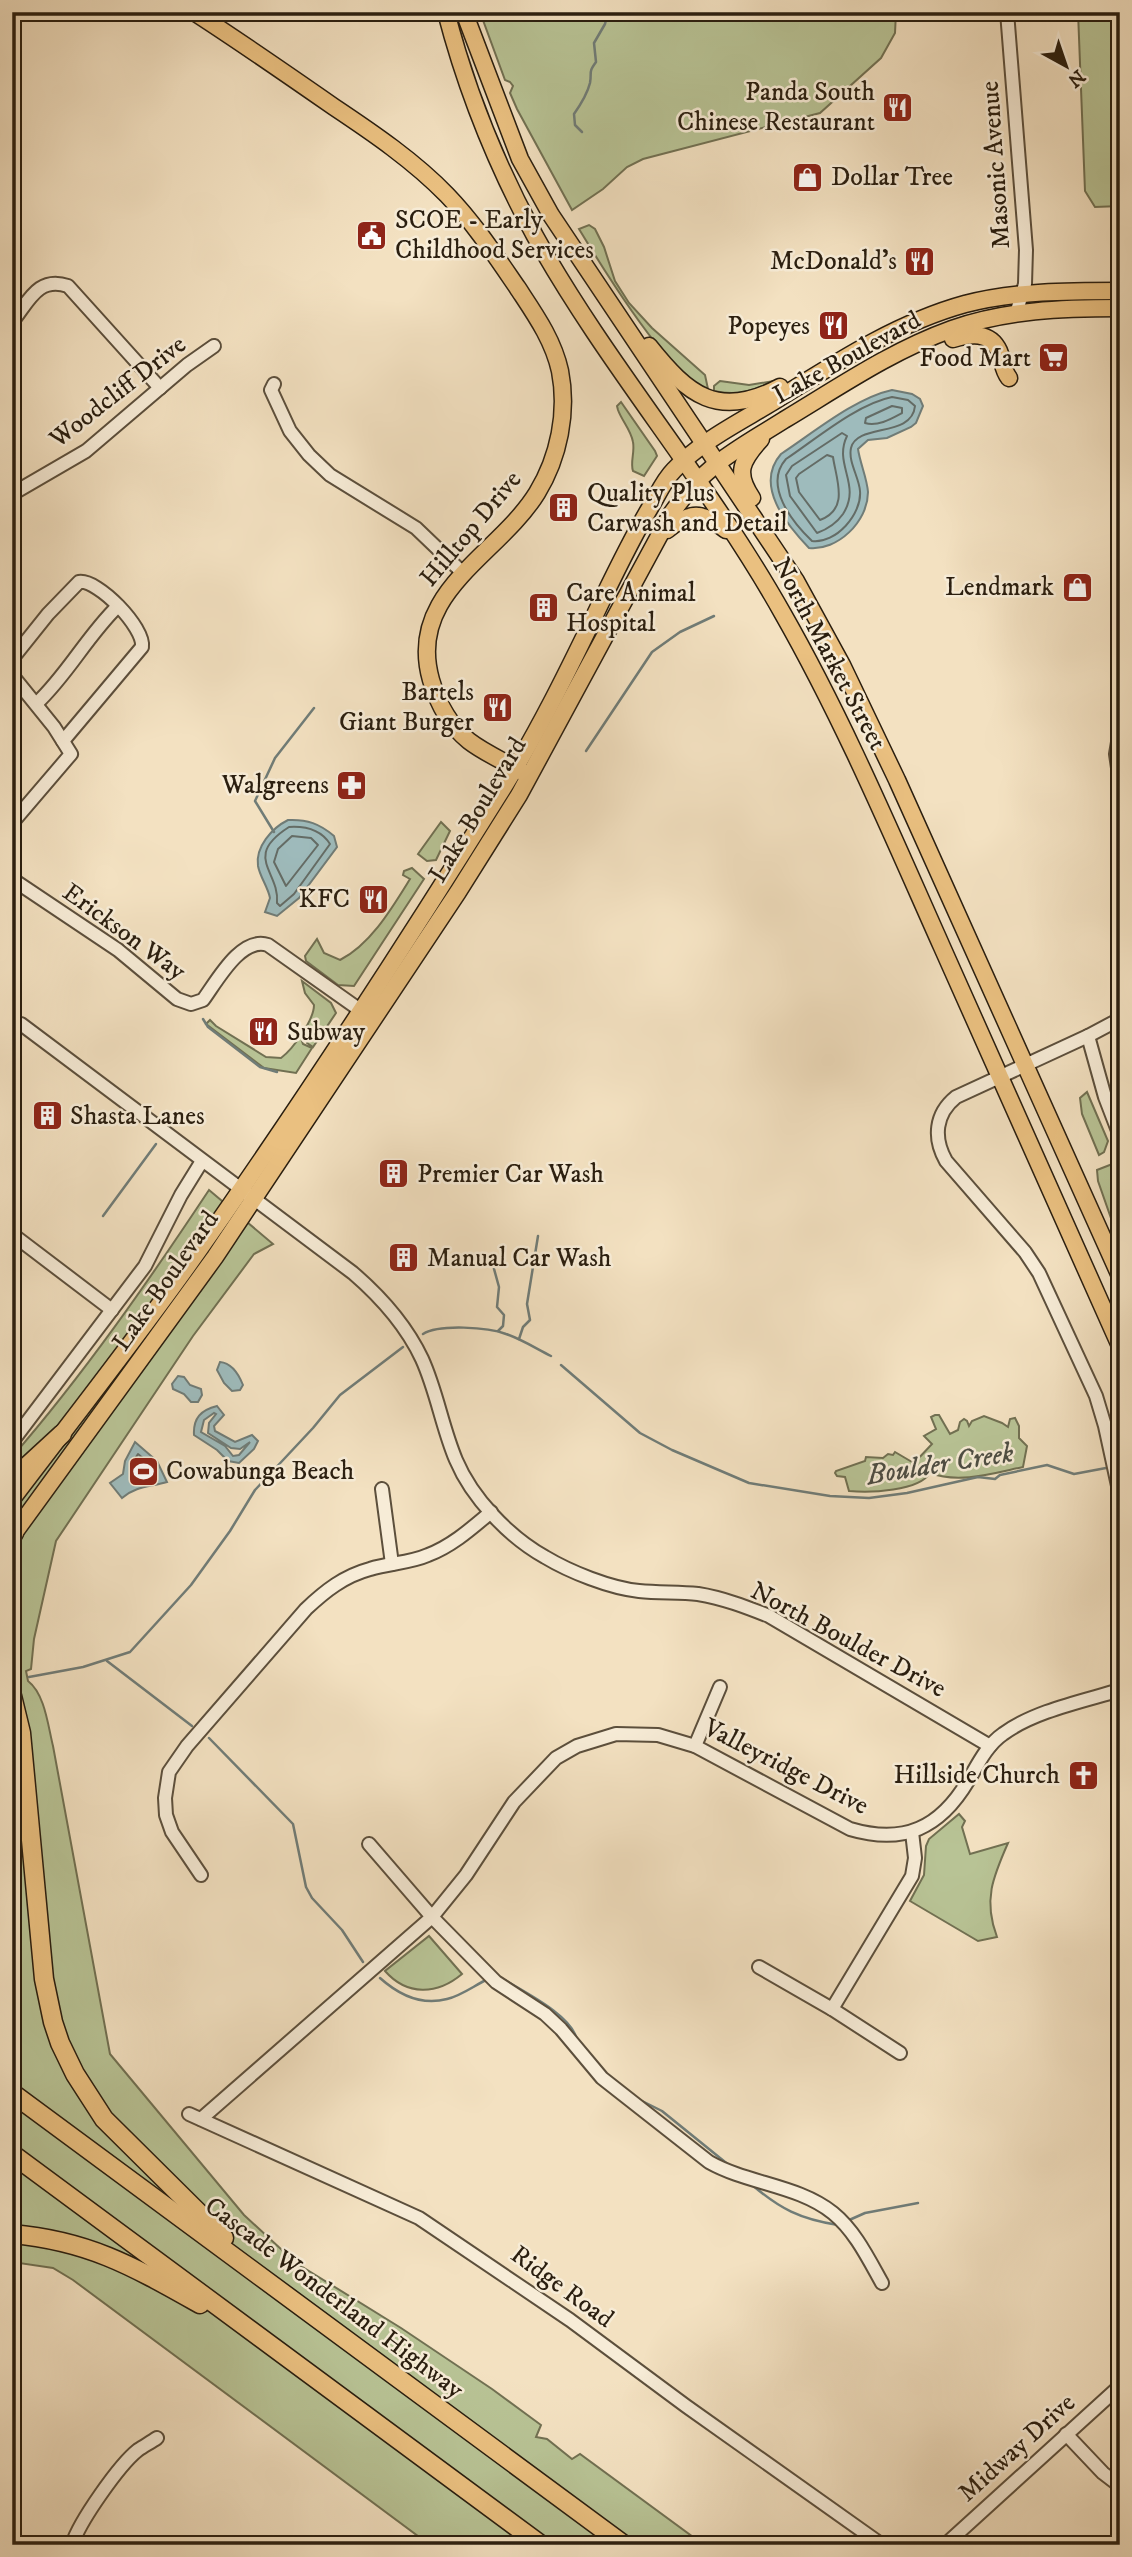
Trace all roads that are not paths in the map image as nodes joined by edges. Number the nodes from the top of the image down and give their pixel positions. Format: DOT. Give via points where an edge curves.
graph roads {
  1 [pos="194,12"];
  2 [pos="446,12"];
  3 [pos="464,12"];
  4 [pos="1007,12"];
  5 [pos="551,215"];
  6 [pos="1120,291"];
  7 [pos="1021,295"];
  8 [pos="1120,300"];
  9 [pos="1091,308"];
  10 [pos="1120,308"];
  11 [pos="1016,314"];
  12 [pos="12,322"];
  13 [pos="887,335"];
  14 [pos="214,346"];
  15 [pos="907,348"];
  16 [pos="846,358"];
  17 [pos="1009,378"];
  18 [pos="274,384"];
  19 [pos="160,388"];
  20 [pos="811,403"];
  21 [pos="785,420"];
  22 [pos="704,445"];
  23 [pos="685,460"];
  24 [pos="716,463"];
  25 [pos="698,478"];
  26 [pos="12,494"];
  27 [pos="660,535"];
  28 [pos="741,543"];
  29 [pos="464,574"];
  30 [pos="796,581"];
  31 [pos="118,606"];
  32 [pos="12,659"];
  33 [pos="12,675"];
  34 [pos="37,703"];
  35 [pos="1120,730"];
  36 [pos="63,741"];
  37 [pos="523,771"];
  38 [pos="1120,782"];
  39 [pos="12,823"];
  40 [pos="12,879"];
  41 [pos="367,1015"];
  42 [pos="1120,1019"];
  43 [pos="21,1024"];
  44 [pos="1088,1036"];
  45 [pos="1025,1065"];
  46 [pos="999,1077"];
  47 [pos="1120,1136"];
  48 [pos="202,1161"];
  49 [pos="248,1194"];
  50 [pos="12,1234"];
  51 [pos="1120,1276"];
  52 [pos="112,1310"];
  53 [pos="1120,1346"];
  54 [pos="62,1434"];
  55 [pos="12,1442"];
  56 [pos="12,1480"];
  57 [pos="382,1489"];
  58 [pos="1120,1494"];
  59 [pos="12,1499"];
  60 [pos="491,1512"];
  61 [pos="13,1535"];
  62 [pos="392,1564"];
  63 [pos="720,1687"];
  64 [pos="1120,1690"];
  65 [pos="12,1696"];
  66 [pos="695,1746"];
  67 [pos="990,1746"];
  68 [pos="912,1832"];
  69 [pos="369,1844"];
  70 [pos="201,1875"];
  71 [pos="432,1917"];
  72 [pos="759,1967"];
  73 [pos="832,2009"];
  74 [pos="900,2053"];
  75 [pos="12,2093"];
  76 [pos="195,2116"];
  77 [pos="12,2154"];
  78 [pos="12,2234"];
  79 [pos="882,2283"];
  80 [pos="271,2284"];
  81 [pos="257,2335"];
  82 [pos="1120,2386"];
  83 [pos="1066,2434"];
  84 [pos="157,2438"];
  85 [pos="1120,2486"];
  86 [pos="72,2545"];
  87 [pos="541,2545"];
  88 [pos="624,2545"];
  89 [pos="882,2545"];
  90 [pos="946,2545"];
  1 -- 29 [label="main road, Hilltop Drive" via="368,130 444,192 481,235 547,335 560,373 562,405 553,460 524,511"];
  2 -- 23 [label="main road, North Market Street" via="489,138 534,234"];
  3 -- 5 [label="main road, North Market Street" via="520,159"];
  4 -- 7 [label="street, Masonic Avenue" via="1026,250"];
  5 -- 16 [label="main road" via="571,233 667,369 700,395 724,402 754,398 821,365"];
  5 -- 22 [label="main road, North Market Street"];
  6 -- 7 [label="main road, Lake Boulevard"];
  7 -- 11 [label="street, Masonic Avenue"];
  7 -- 13 [label="main road, Lake Boulevard" via="964,305"];
  8 -- 9 [label="main road"];
  9 -- 10 [label="main road, Lake Boulevard"];
  9 -- 11 [label="main road, Lake Boulevard"];
  11 -- 15 [label="main road, Lake Boulevard" via="955,328"];
  12 -- 19 [label="street" via="45,284 68,286"];
  13 -- 16 [label="main road, Lake Boulevard"];
  13 -- 20 [label="main road" via="879,353 823,388"];
  14 -- 19 [label="street, Woodcliff Drive"];
  15 -- 17 [label="main road" via="981,335 999,350"];
  15 -- 20 [label="main road, Lake Boulevard"];
  16 -- 22 [label="main road, Lake Boulevard"];
  18 -- 29 [label="street" via="271,390 290,431 309,455 330,475 416,528"];
  19 -- 26 [label="street, Woodcliff Drive" via="86,451"];
  20 -- 21 [label="main road, Lake Boulevard"];
  21 -- 24 [label="main road, Lake Boulevard"];
  21 -- 30 [label="main road" via="751,450 741,476"];
  22 -- 23 [label="main road, Lake Boulevard"];
  22 -- 24 [label="main road, North Market Street"];
  23 -- 25 [label="main road, North Market Street"];
  23 -- 37 [label="main road, Lake Boulevard" via="669,475 632,539 539,727"];
  24 -- 25 [label="main road, Lake Boulevard"];
  24 -- 30 [label="main road, North Market Street"];
  25 -- 27 [label="main road, Lake Boulevard"];
  25 -- 28 [label="main road, North Market Street"];
  27 -- 28 [label="main road" via="686,516 696,515 712,518"];
  27 -- 37 [label="main road, Lake Boulevard"];
  28 -- 46 [label="main road, North Market Street" via="852,745"];
  29 -- 37 [label="main road, Hilltop Drive" via="443,597 430,623 427,667 437,701 452,725 476,746"];
  30 -- 45 [label="main road, North Market Street" via="867,716"];
  31 -- 32 [label="street" via="95,585 79,582"];
  31 -- 34 [label="street" via="55,687"];
  31 -- 36 [label="street" via="140,633 142,647"];
  33 -- 34 [label="street"];
  34 -- 36 [label="street"];
  35 -- 38 [label="street" via="1116,754"];
  36 -- 39 [label="street" via="71,754"];
  37 -- 41 [label="main road, Lake Boulevard"];
  40 -- 41 [label="street, Erickson Way" via="118,950 184,1002 203,1000 243,949 259,942"];
  41 -- 49 [label="main road, Lake Boulevard"];
  42 -- 44 [label="street"];
  43 -- 48 [label="street, North Boulder Drive"];
  44 -- 45 [label="street"];
  44 -- 47 [label="street"];
  45 -- 46 [label="street"];
  45 -- 51 [label="main road, North Market Street"];
  46 -- 53 [label="main road, North Market Street"];
  46 -- 58 [label="street" via="949,1103 938,1122 939,1145 946,1161 1039,1273 1096,1396"];
  48 -- 49 [label="street, North Boulder Drive"];
  48 -- 52 [label="street" via="151,1256"];
  49 -- 54 [label="main road, Lake Boulevard"];
  49 -- 60 [label="street, North Boulder Drive" via="383,1299 421,1357 456,1461"];
  49 -- 61 [label="main road, Lake Boulevard" via="173,1316"];
  50 -- 52 [label="street"];
  52 -- 55 [label="street"];
  54 -- 56 [label="highway"];
  54 -- 59 [label="main road, Lake Boulevard"];
  57 -- 62 [label="street"];
  60 -- 62 [label="street" via="436,1552"];
  60 -- 67 [label="street, North Boulder Drive" via="526,1545 575,1572 637,1591 712,1597 769,1616"];
  62 -- 70 [label="street" via="371,1568 327,1589 178,1757 166,1786 166,1815"];
  63 -- 66 [label="street"];
  64 -- 67 [label="street, Valleyridge Drive" via="1020,1723"];
  65 -- 80 [label="highway" via="21,1733 44,1979 67,2058 88,2097 119,2137"];
  66 -- 68 [label="street, Valleyridge Drive" via="850,1829 878,1836"];
  66 -- 71 [label="street, Valleyridge Drive" via="658,1735 617,1734 556,1758 514,1802"];
  67 -- 68 [label="street, Valleyridge Drive" via="948,1810"];
  68 -- 73 [label="street" via="912,1876"];
  69 -- 71 [label="street"];
  71 -- 76 [label="street, Valleyridge Drive"];
  71 -- 79 [label="street" via="496,1982 561,2029 602,2078 705,2159 729,2172 813,2200 834,2214 860,2243"];
  72 -- 73 [label="street"];
  73 -- 74 [label="street"];
  75 -- 80 [label="highway, Cascade Wonderland Highway"];
  76 -- 89 [label="street, Ridge Road" via="419,2218 570,2319"];
  77 -- 81 [label="highway"];
  78 -- 81 [label="highway" via="66,2242 123,2261"];
  80 -- 88 [label="highway, Cascade Wonderland Highway"];
  81 -- 87 [label="highway"];
  82 -- 83 [label="street, Midway Drive"];
  83 -- 85 [label="street"];
  83 -- 90 [label="street, Midway Drive"];
  84 -- 86 [label="street" via="121,2469 81,2524"];
}
